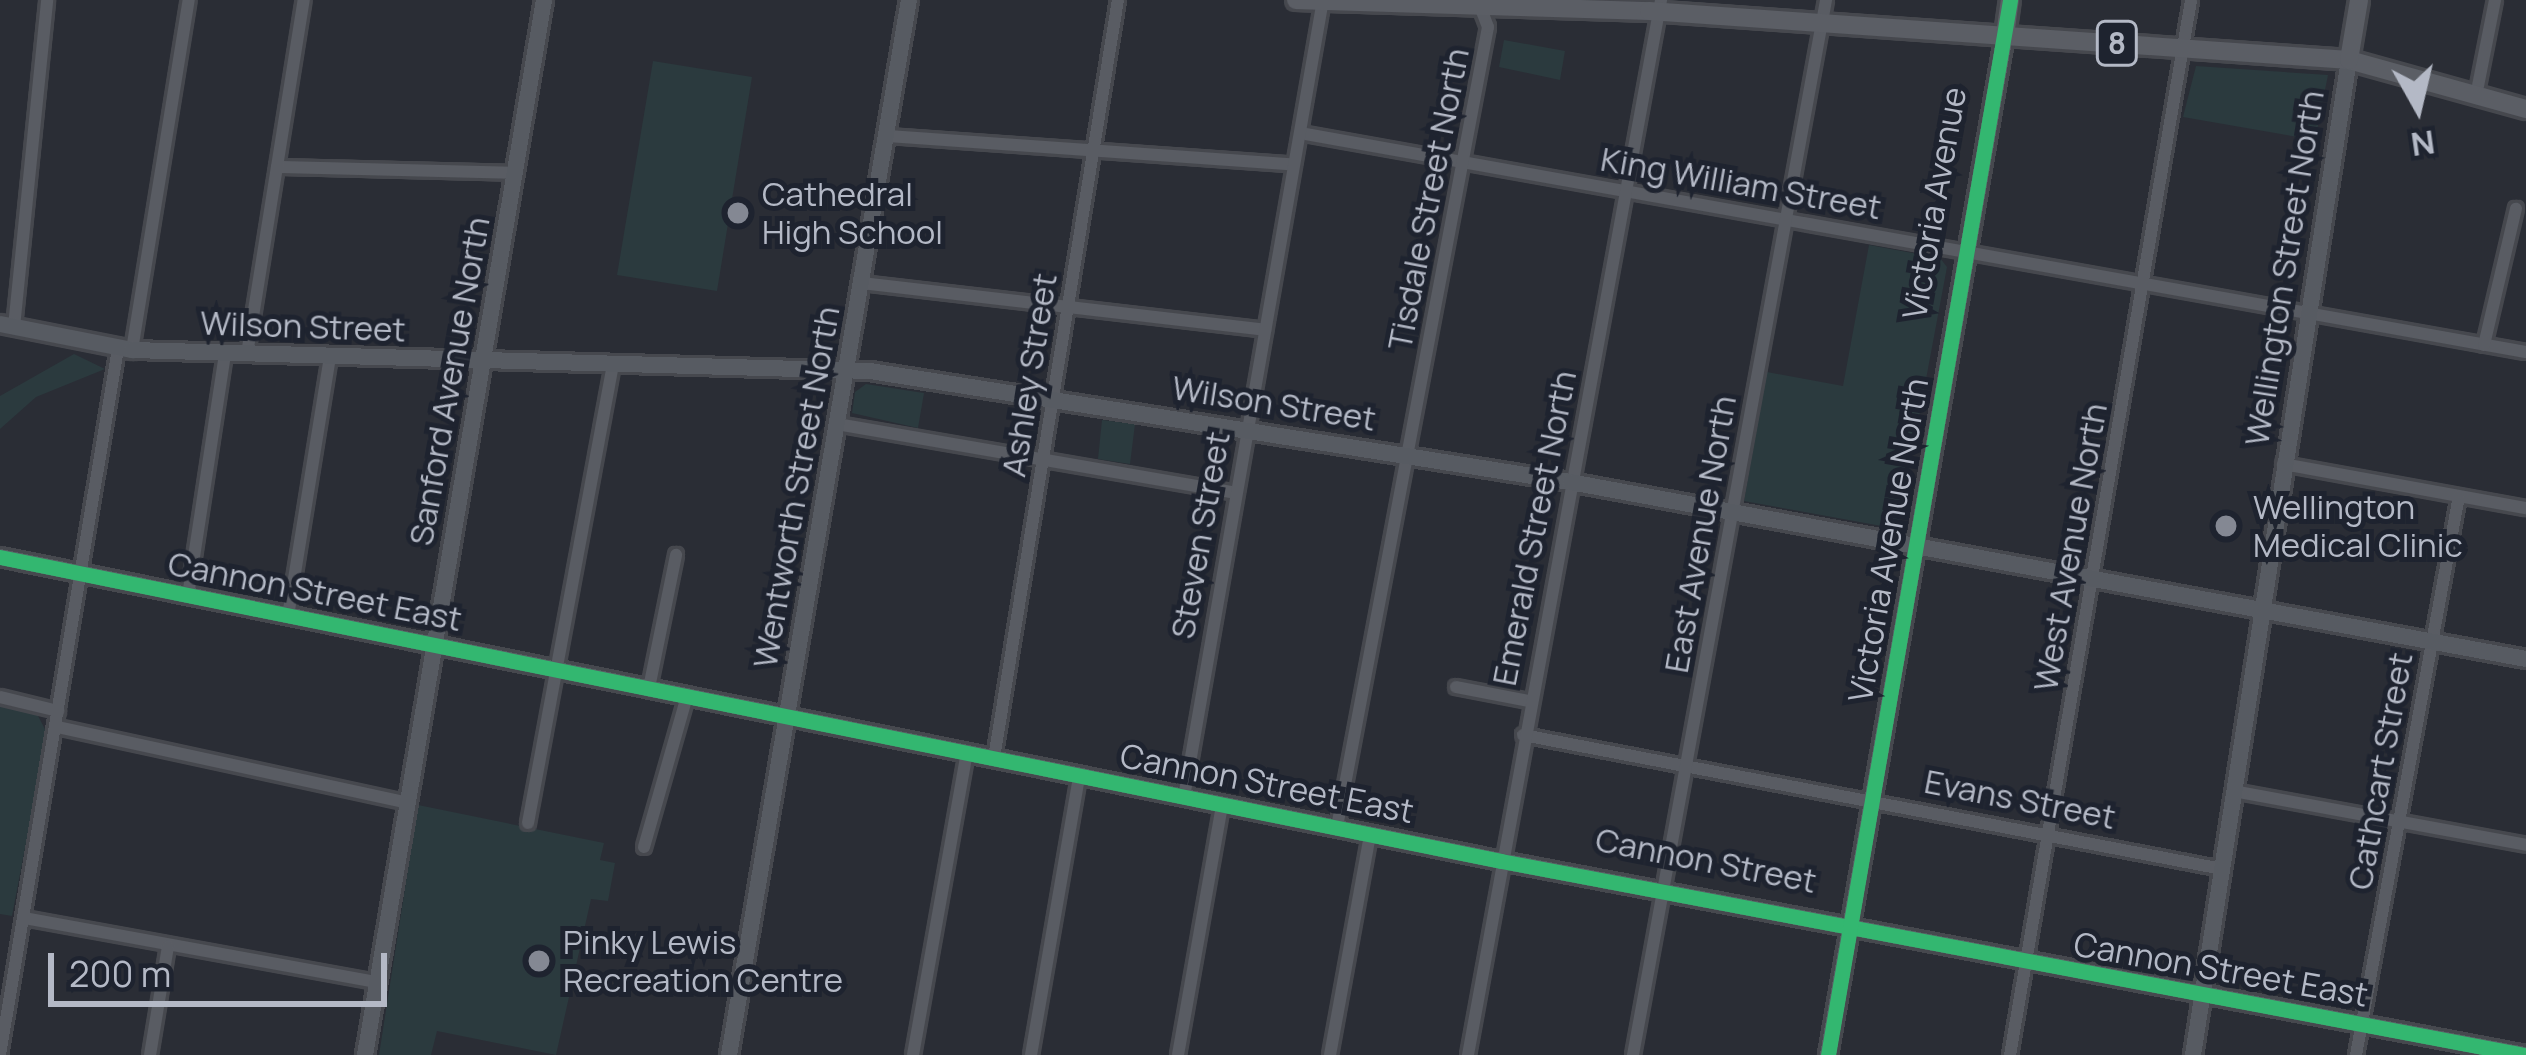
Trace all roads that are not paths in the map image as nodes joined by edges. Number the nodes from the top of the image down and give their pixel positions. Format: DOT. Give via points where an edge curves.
graph roads {
  1 [pos="47,0"];
  2 [pos="189,0"];
  3 [pos="304,0"];
  4 [pos="544,0"];
  5 [pos="909,0"];
  6 [pos="1118,0"];
  7 [pos="1295,0"];
  8 [pos="1323,0"];
  9 [pos="1826,0"];
  10 [pos="2010,0"];
  11 [pos="2191,0"];
  12 [pos="2359,0"];
  13 [pos="2495,0"];
  14 [pos="1479,3"];
  15 [pos="1660,6"];
  16 [pos="1822,22"];
  17 [pos="2005,34"];
  18 [pos="2182,49"];
  19 [pos="2349,60"];
  20 [pos="2476,96"];
  21 [pos="2526,109"];
  22 [pos="1300,133"];
  23 [pos="887,136"];
  24 [pos="1092,149"];
  25 [pos="1463,162"];
  26 [pos="1291,164"];
  27 [pos="277,167"];
  28 [pos="515,173"];
  29 [pos="1625,191"];
  30 [pos="2516,209"];
  31 [pos="1785,219"];
  32 [pos="1967,250"];
  33 [pos="861,283"];
  34 [pos="2143,284"];
  35 [pos="1067,308"];
  36 [pos="2306,311"];
  37 [pos="7,326"];
  38 [pos="1265,330"];
  39 [pos="2484,345"];
  40 [pos="125,349"];
  41 [pos="2526,352"];
  42 [pos="225,354"];
  43 [pos="247,354"];
  44 [pos="330,357"];
  45 [pos="483,361"];
  46 [pos="613,365"];
  47 [pos="846,369"];
  48 [pos="1052,399"];
  49 [pos="837,424"];
  50 [pos="1246,427"];
  51 [pos="1408,455"];
  52 [pos="1042,459"];
  53 [pos="2282,464"];
  54 [pos="1570,482"];
  55 [pos="1234,493"];
  56 [pos="2459,496"];
  57 [pos="2526,508"];
  58 [pos="1732,511"];
  59 [pos="1917,548"];
  60 [pos="676,555"];
  61 [pos="0,557"];
  62 [pos="82,574"];
  63 [pos="2091,578"];
  64 [pos="188,596"];
  65 [pos="2262,608"];
  66 [pos="288,616"];
  67 [pos="2431,641"];
  68 [pos="434,646"];
  69 [pos="2526,659"];
  70 [pos="558,670"];
  71 [pos="1456,686"];
  72 [pos="649,688"];
  73 [pos="687,696"];
  74 [pos="0,697"];
  75 [pos="1529,701"];
  76 [pos="58,710"];
  77 [pos="788,716"];
  78 [pos="57,727"];
  79 [pos="1523,735"];
  80 [pos="967,753"];
  81 [pos="994,758"];
  82 [pos="1685,767"];
  83 [pos="1079,776"];
  84 [pos="2233,791"];
  85 [pos="1184,796"];
  86 [pos="1873,802"];
  87 [pos="408,803"];
  88 [pos="1222,805"];
  89 [pos="2398,822"];
  90 [pos="528,823"];
  91 [pos="1336,827"];
  92 [pos="1370,834"];
  93 [pos="2047,835"];
  94 [pos="2526,845"];
  95 [pos="644,847"];
  96 [pos="1501,861"];
  97 [pos="2222,868"];
  98 [pos="1663,892"];
  99 [pos="24,917"];
  100 [pos="1851,928"];
  101 [pos="168,946"];
  102 [pos="2026,964"];
  103 [pos="376,982"];
  104 [pos="2202,995"];
  105 [pos="2361,1025"];
  106 [pos="0,1055"];
  107 [pos="149,1055"];
  108 [pos="365,1055"];
  109 [pos="729,1055"];
  110 [pos="913,1055"];
  111 [pos="1031,1055"];
  112 [pos="1178,1055"];
  113 [pos="1330,1055"];
  114 [pos="1468,1055"];
  115 [pos="1633,1055"];
  116 [pos="1828,1055"];
  117 [pos="2010,1055"];
  118 [pos="2193,1055"];
  119 [pos="2356,1055"];
  120 [pos="2525,1055"];
  1 -- 37 [label="street"];
  2 -- 40 [label="street"];
  3 -- 27 [label="street"];
  4 -- 28 [label="main road, Sanford Avenue North"];
  5 -- 23 [label="main road, Wentworth Street North"];
  6 -- 24 [label="street, Ashley Street"];
  7 -- 8 [label="main road, 8"];
  8 -- 14 [label="main road, 8"];
  8 -- 22 [label="street, Steven Street"];
  9 -- 16 [label="street, East Avenue North"];
  10 -- 17 [label="main road"];
  11 -- 18 [label="street, West Avenue North"];
  12 -- 19 [label="main road"];
  13 -- 20 [label="street"];
  14 -- 15 [label="main road, 8"];
  14 -- 25 [label="street, Tisdale Street North" via="1488,27"];
  15 -- 16 [label="main road, 8"];
  15 -- 29 [label="street, Emerald Street North"];
  16 -- 17 [label="main road, 8"];
  16 -- 31 [label="street, East Avenue North"];
  17 -- 18 [label="main road, 8"];
  17 -- 32 [label="main road, Victoria Avenue North"];
  18 -- 19 [label="main road, 8"];
  18 -- 34 [label="street, West Avenue North"];
  19 -- 20 [label="main road, 8"];
  19 -- 36 [label="main road, Wellington Street North"];
  20 -- 21 [label="main road, 8"];
  22 -- 25 [label="street, King William Street"];
  22 -- 26 [label="street, Steven Street"];
  23 -- 24 [label="street"];
  23 -- 33 [label="main road, Wentworth Street North"];
  24 -- 26 [label="street"];
  24 -- 35 [label="street, Ashley Street"];
  25 -- 29 [label="street, King William Street"];
  25 -- 51 [label="street, Tisdale Street North"];
  26 -- 38 [label="street, Steven Street"];
  27 -- 28 [label="street"];
  27 -- 43 [label="street"];
  28 -- 45 [label="main road, Sanford Avenue North"];
  29 -- 31 [label="street, King William Street"];
  29 -- 54 [label="street, Emerald Street North"];
  30 -- 39 [label="street"];
  31 -- 32 [label="street, King William Street"];
  31 -- 58 [label="street, East Avenue North"];
  32 -- 34 [label="street, King William Street"];
  32 -- 59 [label="main road, Victoria Avenue North"];
  33 -- 35 [label="street"];
  33 -- 47 [label="main road, Wentworth Street North"];
  34 -- 36 [label="street, King William Street"];
  34 -- 63 [label="street, West Avenue North"];
  35 -- 38 [label="street"];
  35 -- 48 [label="street, Ashley Street"];
  36 -- 39 [label="street, King William Street"];
  36 -- 53 [label="main road, Wellington Street North"];
  37 -- 40 [label="main road, Wilson Street"];
  38 -- 50 [label="street, Steven Street"];
  39 -- 41 [label="street, King William Street"];
  40 -- 42 [label="main road, Wilson Street"];
  40 -- 62 [label="street"];
  42 -- 43 [label="main road, Wilson Street"];
  42 -- 64 [label="street"];
  43 -- 44 [label="main road, Wilson Street"];
  44 -- 45 [label="main road, Wilson Street"];
  44 -- 66 [label="street"];
  45 -- 46 [label="main road, Wilson Street"];
  45 -- 68 [label="main road, Sanford Avenue North"];
  46 -- 47 [label="main road, Wilson Street"];
  46 -- 70 [label="street"];
  47 -- 48 [label="main road, Wilson Street"];
  47 -- 49 [label="main road, Wentworth Street North"];
  48 -- 50 [label="main road, Wilson Street"];
  48 -- 52 [label="street, Ashley Street"];
  49 -- 52 [label="street"];
  49 -- 77 [label="main road, Wentworth Street North"];
  50 -- 51 [label="main road, Wilson Street"];
  50 -- 55 [label="street, Steven Street"];
  51 -- 54 [label="main road, Wilson Street"];
  51 -- 91 [label="street, Tisdale Street North"];
  52 -- 55 [label="street"];
  52 -- 81 [label="street, Ashley Street"];
  53 -- 56 [label="street"];
  53 -- 65 [label="main road, Wellington Street North"];
  54 -- 58 [label="main road, Wilson Street"];
  54 -- 75 [label="street, Emerald Street North"];
  55 -- 85 [label="street, Steven Street"];
  56 -- 57 [label="street"];
  56 -- 67 [label="street, Cathcart Street"];
  58 -- 59 [label="main road, Wilson Street"];
  58 -- 82 [label="street, East Avenue North"];
  59 -- 63 [label="main road, Wilson Street"];
  59 -- 86 [label="main road, Victoria Avenue North"];
  60 -- 72 [label="street"];
  61 -- 62 [label="main road, Cannon Street East"];
  62 -- 64 [label="main road, Cannon Street East"];
  62 -- 76 [label="street"];
  63 -- 65 [label="main road, Wilson Street"];
  63 -- 93 [label="street, West Avenue North"];
  64 -- 66 [label="main road, Cannon Street East"];
  65 -- 67 [label="main road, Wilson Street"];
  65 -- 84 [label="main road, Wellington Street North"];
  66 -- 68 [label="main road, Cannon Street East"];
  67 -- 69 [label="main road, Wilson Street"];
  67 -- 89 [label="street, Cathcart Street"];
  68 -- 70 [label="main road, Cannon Street East"];
  68 -- 87 [label="main road, Sanford Avenue North"];
  70 -- 72 [label="main road, Cannon Street East"];
  70 -- 90 [label="street"];
  71 -- 75 [label="street"];
  72 -- 73 [label="main road, Cannon Street East"];
  73 -- 77 [label="main road, Cannon Street East"];
  73 -- 95 [label="street"];
  74 -- 76 [label="street"];
  75 -- 79 [label="street, Emerald Street North"];
  76 -- 78 [label="street"];
  77 -- 80 [label="main road, Cannon Street East"];
  77 -- 109 [label="main road, Wentworth Street North"];
  78 -- 87 [label="street"];
  78 -- 99 [label="street"];
  79 -- 82 [label="street, Evans Street"];
  79 -- 96 [label="street, Emerald Street North"];
  80 -- 81 [label="main road, Cannon Street East"];
  80 -- 110 [label="street"];
  81 -- 83 [label="main road, Cannon Street East"];
  82 -- 86 [label="street, Evans Street"];
  82 -- 98 [label="street, East Avenue North"];
  83 -- 85 [label="main road, Cannon Street East"];
  83 -- 111 [label="street"];
  84 -- 89 [label="street"];
  84 -- 97 [label="main road, Wellington Street North"];
  85 -- 88 [label="main road, Cannon Street East"];
  86 -- 93 [label="street, Evans Street"];
  86 -- 100 [label="main road, Victoria Avenue North"];
  87 -- 103 [label="main road, Sanford Avenue North"];
  88 -- 91 [label="main road, Cannon Street East"];
  88 -- 112 [label="street"];
  89 -- 94 [label="street"];
  89 -- 105 [label="street, Cathcart Street"];
  91 -- 92 [label="main road, Cannon Street East"];
  92 -- 96 [label="main road, Cannon Street East"];
  92 -- 113 [label="street"];
  93 -- 97 [label="street, Evans Street"];
  93 -- 102 [label="street, West Avenue North"];
  96 -- 98 [label="main road, Cannon Street East"];
  96 -- 114 [label="street, Emerald Street North"];
  97 -- 104 [label="main road, Wellington Street North"];
  98 -- 100 [label="main road, Cannon Street East"];
  98 -- 115 [label="street, East Avenue North"];
  99 -- 101 [label="street"];
  99 -- 106 [label="street"];
  100 -- 102 [label="main road, Cannon Street East"];
  100 -- 116 [label="main road, Victoria Avenue North"];
  101 -- 103 [label="street"];
  101 -- 107 [label="street"];
  102 -- 104 [label="main road, Cannon Street East"];
  102 -- 117 [label="street, West Avenue North"];
  103 -- 108 [label="main road, Sanford Avenue North"];
  104 -- 105 [label="main road, Cannon Street East"];
  104 -- 118 [label="main road, Wellington Street North"];
  105 -- 119 [label="street, Cathcart Street"];
  105 -- 120 [label="main road, Cannon Street East"];
}
